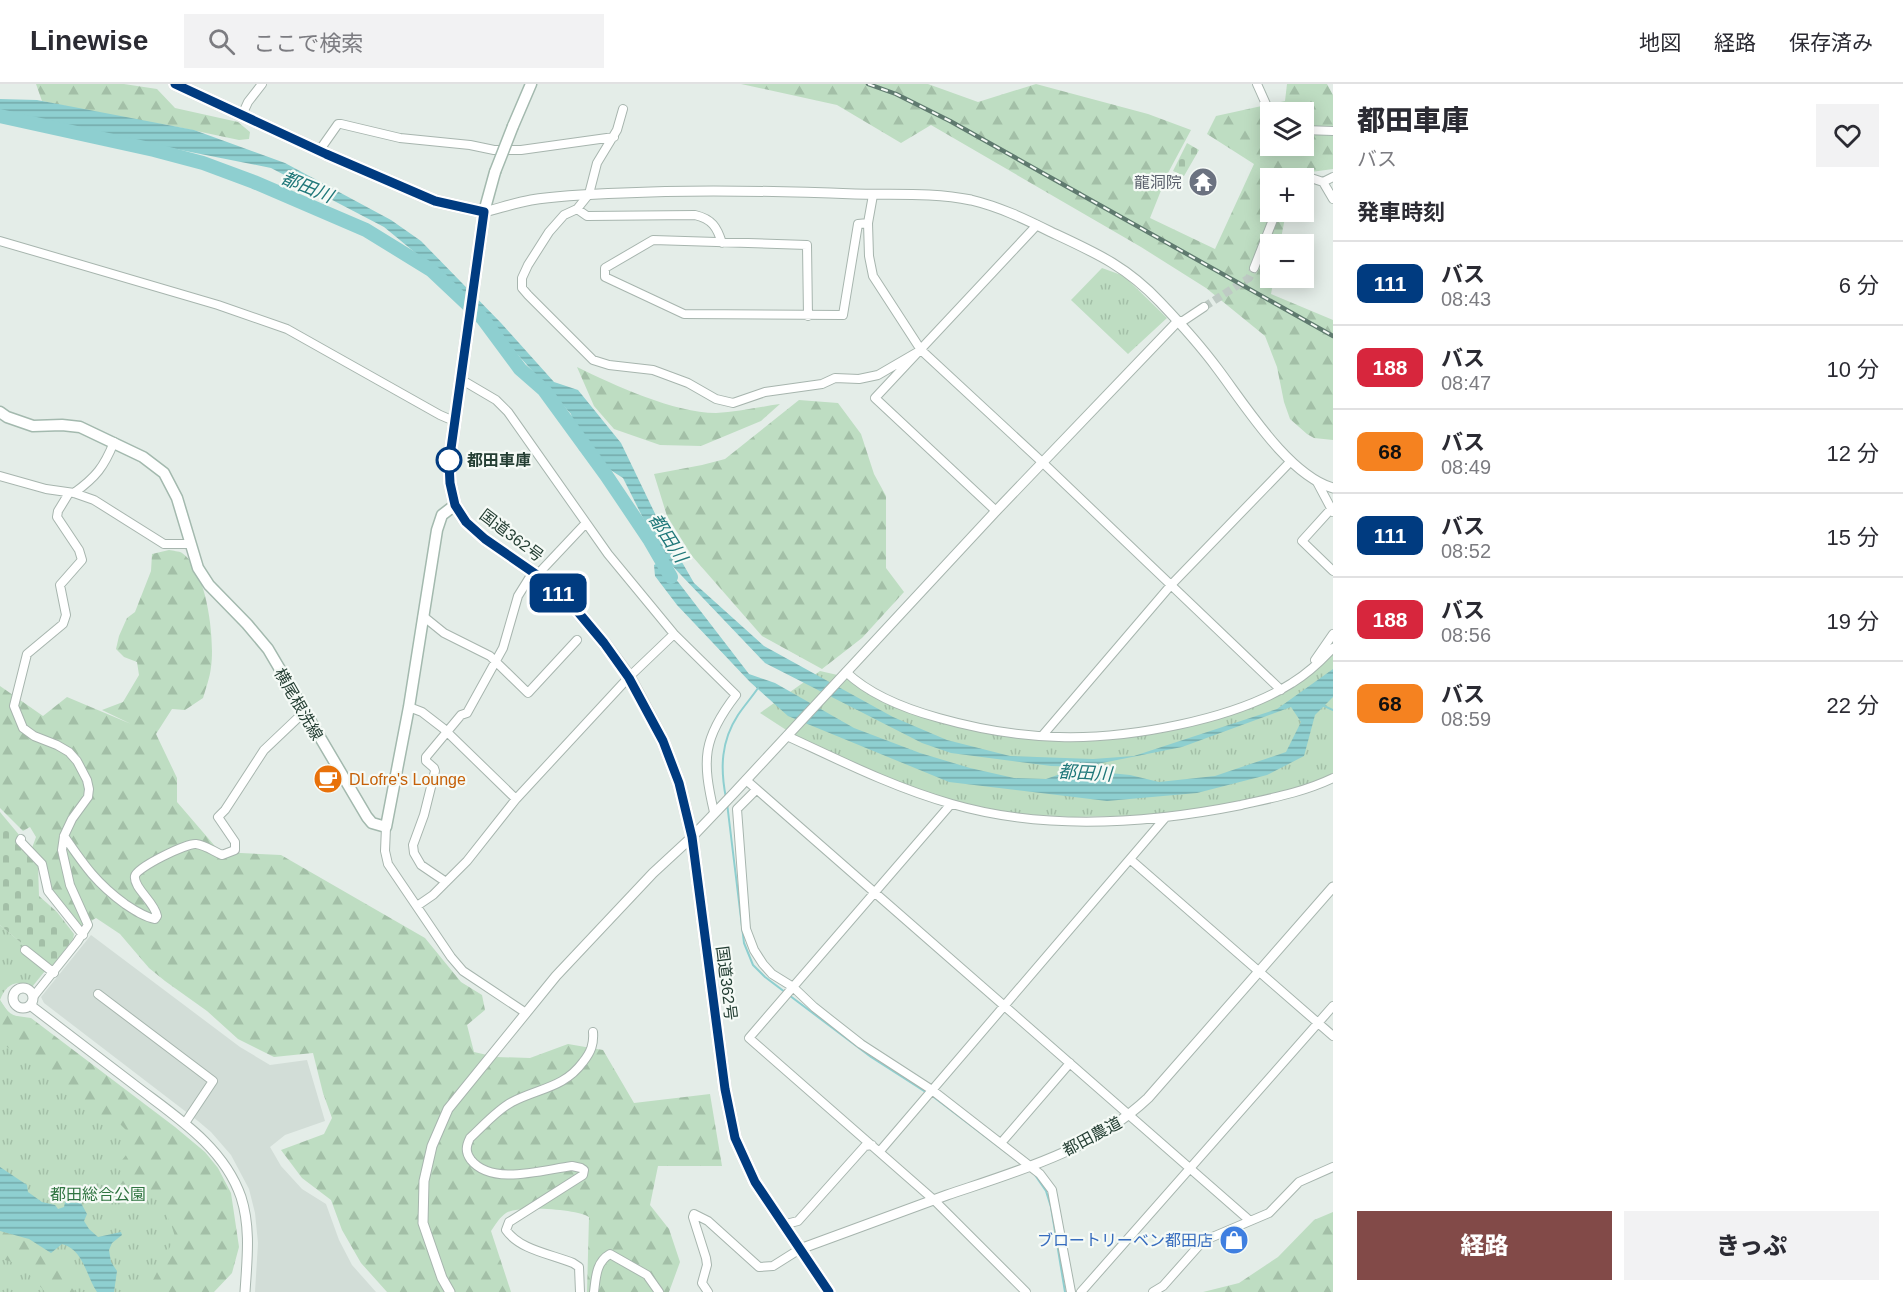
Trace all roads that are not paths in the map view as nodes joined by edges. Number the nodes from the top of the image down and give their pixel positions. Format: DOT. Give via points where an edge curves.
graph roads {
  1 [pos="175,84"];
  2 [pos="262,84"];
  3 [pos="531,84"];
  4 [pos="1257,84"];
  5 [pos="1265,102"];
  6 [pos="623,110"];
  7 [pos="242,115"];
  8 [pos="1314,130"];
  9 [pos="1333,131"];
  10 [pos="614,137"];
  11 [pos="319,151"];
  12 [pos="1333,177"];
  13 [pos="1314,179"];
  14 [pos="1323,182"];
  15 [pos="589,194"];
  16 [pos="873,195"];
  17 [pos="1333,199"];
  18 [pos="577,209"];
  19 [pos="484,212"];
  20 [pos="1272,222"];
  21 [pos="868,223"];
  22 [pos="1037,225"];
  23 [pos="0,241"];
  24 [pos="722,243"];
  25 [pos="1254,268"];
  26 [pos="1204,307"];
  27 [pos="808,316"];
  28 [pos="1178,321"];
  29 [pos="921,350"];
  30 [pos="462,380"];
  31 [pos="0,412"];
  32 [pos="454,421"];
  33 [pos="114,442"];
  34 [pos="1291,461"];
  35 [pos="1042,462"];
  36 [pos="0,476"];
  37 [pos="1317,482"];
  38 [pos="1333,488"];
  39 [pos="72,493"];
  40 [pos="455,505"];
  41 [pos="996,511"];
  42 [pos="1332,511"];
  43 [pos="586,523"];
  44 [pos="191,544"];
  45 [pos="1333,571"];
  46 [pos="535,573"];
  47 [pos="1172,585"];
  48 [pos="423,616"];
  49 [pos="674,634"];
  50 [pos="1333,634"];
  51 [pos="577,640"];
  52 [pos="1333,648"];
  53 [pos="496,661"];
  54 [pos="846,672"];
  55 [pos="1307,673"];
  56 [pos="629,678"];
  57 [pos="1281,690"];
  58 [pos="409,707"];
  59 [pos="304,712"];
  60 [pos="445,732"];
  61 [pos="788,734"];
  62 [pos="1042,736"];
  63 [pos="746,780"];
  64 [pos="1332,781"];
  65 [pos="756,789"];
  66 [pos="516,799"];
  67 [pos="951,804"];
  68 [pos="717,809"];
  69 [pos="1165,818"];
  70 [pos="386,827"];
  71 [pos="64,836"];
  72 [pos="692,837"];
  73 [pos="21,839"];
  74 [pos="1131,860"];
  75 [pos="446,882"];
  76 [pos="1333,887"];
  77 [pos="874,893"];
  78 [pos="417,906"];
  79 [pos="83,935"];
  80 [pos="25,950"];
  81 [pos="1259,972"];
  82 [pos="54,973"];
  83 [pos="792,988"];
  84 [pos="98,994"];
  85 [pos="32,1001"];
  86 [pos="1333,1005"];
  87 [pos="1005,1006"];
  88 [pos="526,1012"];
  89 [pos="1317,1023"];
  90 [pos="593,1032"];
  91 [pos="1333,1036"];
  92 [pos="1070,1063"];
  93 [pos="930,1093"];
  94 [pos="1130,1115"];
  95 [pos="185,1123"];
  96 [pos="1001,1143"];
  97 [pos="872,1145"];
  98 [pos="880,1151"];
  99 [pos="1030,1166"];
  100 [pos="1190,1167"];
  101 [pos="1333,1167"];
  102 [pos="934,1200"];
  103 [pos="1249,1220"];
  104 [pos="782,1225"];
  105 [pos="800,1249"];
  106 [pos="244,1292"];
  107 [pos="450,1292"];
  108 [pos="580,1292"];
  109 [pos="594,1292"];
  110 [pos="658,1292"];
  111 [pos="708,1292"];
  112 [pos="829,1292"];
  113 [pos="1026,1292"];
  114 [pos="1071,1292"];
  115 [pos="1081,1292"];
  116 [pos="1153,1292"];
  1 -- 7 [label="highway"];
  2 -- 7 [label="street"];
  3 -- 19 [label="main road, bridge" via="495,172"];
  4 -- 5 [label="street"];
  6 -- 10 [label="street"];
  7 -- 11 [label="highway"];
  8 -- 9 [label="street"];
  10 -- 11 [label="street" via="494,150 400,138 338,124"];
  10 -- 15 [label="street" via="597,163"];
  11 -- 19 [label="highway" via="435,201"];
  12 -- 14 [label="street"];
  13 -- 14 [label="street"];
  14 -- 17 [label="street"];
  15 -- 16 [label="street" via="748,190"];
  15 -- 18 [label="street"];
  15 -- 19 [label="street" via="530,200"];
  16 -- 21 [label="street"];
  16 -- 22 [label="street" via="969,200 1000,208"];
  18 -- 24 [label="street" via="587,216 695,215 715,225"];
  18 -- 29 [label="street" via="564,215 549,232 528,265 522,288 593,360 652,370 733,403 765,392 822,384 836,378 878,375"];
  19 -- 30 [label="highway, 国道362号"];
  20 -- 25 [label="street"];
  21 -- 27 [label="street" via="858,224 843,315"];
  21 -- 29 [label="street" via="869,256 876,283"];
  22 -- 28 [label="street" via="1124,269"];
  22 -- 29 [label="street"];
  23 -- 32 [label="street" via="287,329"];
  24 -- 27 [label="street" via="807,245"];
  24 -- 27 [label="street" via="653,240 605,268 605,277 684,314"];
  26 -- 28 [label="street"];
  28 -- 34 [label="street"];
  28 -- 35 [label="street"];
  29 -- 35 [label="street"];
  29 -- 41 [label="street" via="875,398"];
  30 -- 32 [label="highway, 国道362号"];
  30 -- 43 [label="street" via="508,412"];
  31 -- 33 [label="main road, 横尾根洗線" via="33,426 80,427"];
  32 -- 40 [label="highway, 国道362号" via="449,463"];
  33 -- 39 [label="street" via="103,468"];
  33 -- 44 [label="main road, 横尾根洗線" via="164,473 177,498"];
  34 -- 37 [label="street"];
  34 -- 47 [label="street"];
  35 -- 41 [label="street"];
  35 -- 47 [label="street"];
  36 -- 39 [label="street"];
  37 -- 38 [label="street"];
  37 -- 42 [label="street"];
  39 -- 44 [label="street" via="107,507 164,544"];
  39 -- 71 [label="street" via="57,517 82,560 60,585 66,615 63,624 27,654 14,706 23,728 69,752 83,771 88,797"];
  40 -- 46 [label="highway, 国道362号" via="485,539"];
  40 -- 48 [label="main road" via="442,515 437,530"];
  41 -- 54 [label="street"];
  42 -- 45 [label="street" via="1302,540"];
  43 -- 46 [label="street"];
  43 -- 49 [label="street"];
  44 -- 59 [label="main road, 横尾根洗線" via="198,568 209,585 268,649"];
  46 -- 53 [label="street" via="518,596"];
  46 -- 56 [label="highway, 国道362号" via="573,606"];
  47 -- 57 [label="street"];
  47 -- 62 [label="street"];
  48 -- 53 [label="street" via="444,633"];
  48 -- 58 [label="main road"];
  49 -- 56 [label="street"];
  49 -- 68 [label="street" via="736,695 710,736 705,759 708,788"];
  50 -- 55 [label="street"];
  51 -- 53 [label="street" via="528,693"];
  52 -- 55 [label="street"];
  53 -- 60 [label="street" via="467,712"];
  54 -- 61 [label="street"];
  54 -- 62 [label="street" via="868,688 918,712 990,730"];
  55 -- 57 [label="street"];
  56 -- 66 [label="street"];
  56 -- 72 [label="highway, 国道362号" via="663,741 679,783"];
  57 -- 62 [label="street" via="1218,714 1155,729"];
  58 -- 60 [label="street" via="422,712"];
  58 -- 70 [label="main road"];
  59 -- 70 [label="main road, 横尾根洗線" via="367,817"];
  59 -- 71 [label="street" via="264,750 218,817 236,842 235,850 222,855 200,844 190,844 136,872 137,885 156,910 155,919 102,886 89,874"];
  60 -- 66 [label="street"];
  60 -- 75 [label="street" via="426,757 435,771 413,844 421,865"];
  61 -- 63 [label="street"];
  61 -- 67 [label="street" via="897,785"];
  63 -- 65 [label="street"];
  63 -- 68 [label="street"];
  64 -- 69 [label="street" via="1267,800"];
  65 -- 77 [label="street"];
  65 -- 83 [label="street" via="737,809 746,929 763,964"];
  66 -- 75 [label="street"];
  67 -- 69 [label="street" via="1039,820"];
  67 -- 77 [label="street"];
  68 -- 72 [label="street"];
  69 -- 74 [label="street"];
  70 -- 78 [label="street" via="388,864"];
  71 -- 79 [label="street" via="64,865 88,922"];
  72 -- 88 [label="street" via="645,881"];
  72 -- 104 [label="highway, 国道362号" via="735,1138 755,1182"];
  73 -- 79 [label="street" via="42,864 48,891"];
  74 -- 81 [label="street"];
  74 -- 87 [label="street"];
  75 -- 78 [label="street"];
  76 -- 81 [label="street, 都田農道"];
  77 -- 83 [label="street"];
  77 -- 87 [label="street"];
  78 -- 88 [label="street" via="463,970"];
  79 -- 82 [label="street"];
  80 -- 82 [label="street"];
  81 -- 89 [label="street"];
  81 -- 94 [label="street, 都田農道"];
  82 -- 85 [label="street"];
  83 -- 93 [label="street"];
  83 -- 97 [label="street" via="749,1038"];
  84 -- 95 [label="street" via="213,1081"];
  85 -- 95 [label="street"];
  86 -- 89 [label="street"];
  87 -- 92 [label="street"];
  87 -- 93 [label="street"];
  88 -- 107 [label="street" via="448,1109 432,1146 424,1181 423,1223"];
  89 -- 91 [label="street"];
  89 -- 100 [label="street"];
  90 -- 108 [label="street" via="589,1054 565,1081 511,1102 466,1146 473,1162 491,1174 516,1175 572,1166 584,1170 583,1175 509,1222 506,1230 510,1237 528,1247 579,1267"];
  92 -- 94 [label="street"];
  92 -- 96 [label="street"];
  93 -- 96 [label="street"];
  93 -- 98 [label="street"];
  94 -- 99 [label="street, 都田農道" via="1102,1134"];
  94 -- 100 [label="street"];
  95 -- 106 [label="street" via="215,1152 241,1197 248,1235"];
  96 -- 99 [label="street"];
  97 -- 98 [label="street"];
  97 -- 104 [label="street" via="865,1146 798,1221"];
  98 -- 102 [label="street"];
  99 -- 102 [label="street, 都田農道"];
  99 -- 114 [label="street" via="1052,1190"];
  100 -- 103 [label="street"];
  100 -- 115 [label="street"];
  101 -- 103 [label="street" via="1299,1182 1269,1213"];
  102 -- 105 [label="street, 都田農道"];
  102 -- 113 [label="street"];
  103 -- 116 [label="street" via="1203,1241"];
  104 -- 105 [label="highway, 国道362号"];
  105 -- 111 [label="street" via="773,1266 759,1267 708,1221 694,1214 707,1265 702,1283"];
  105 -- 112 [label="highway, 国道362号"];
  109 -- 110 [label="street" via="601,1260 610,1254 647,1275"];
}
